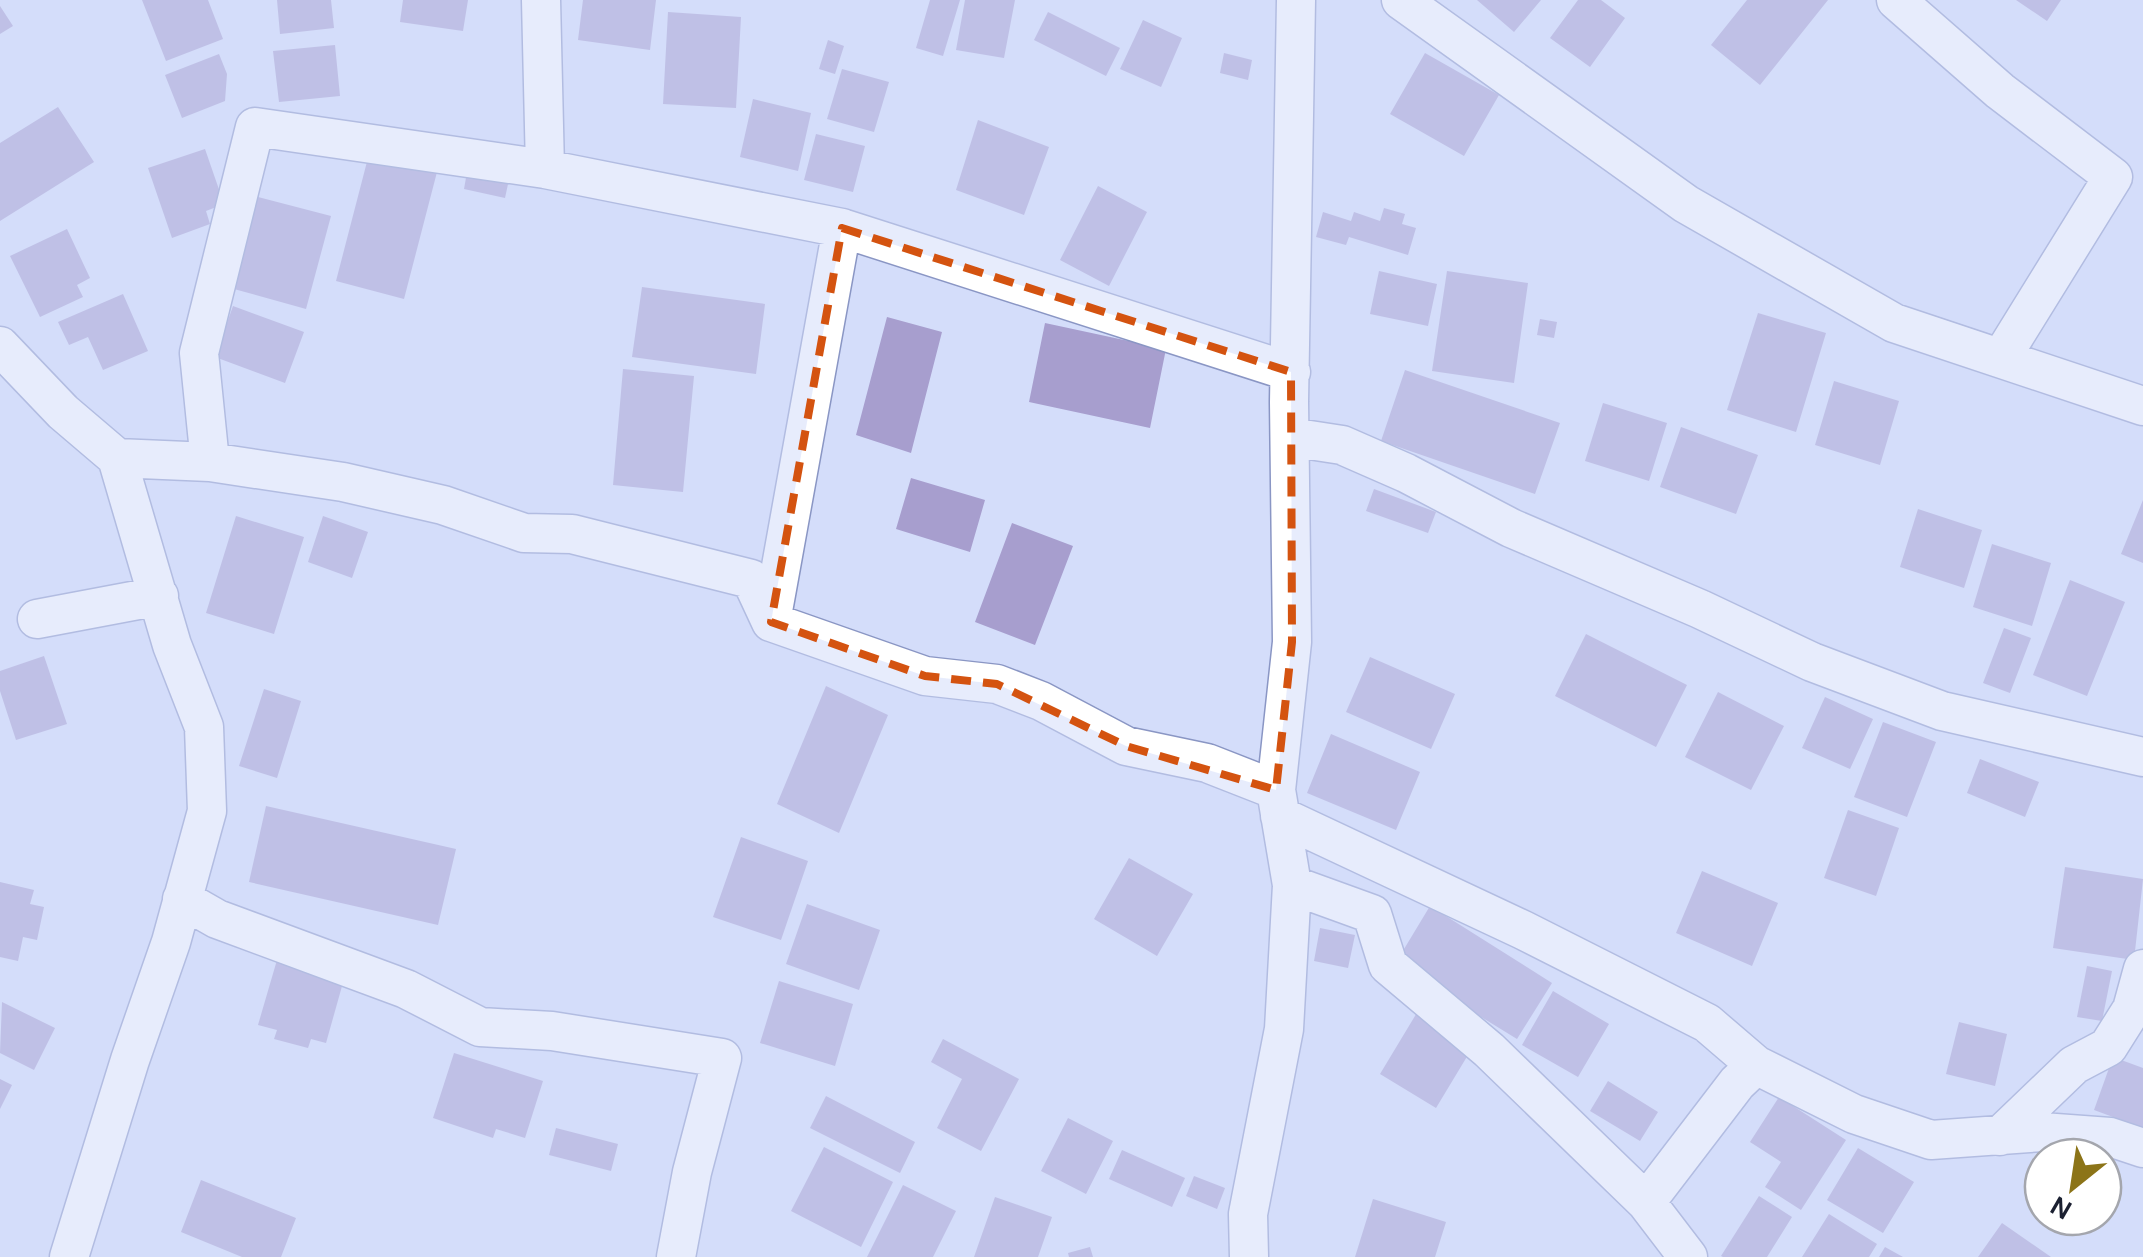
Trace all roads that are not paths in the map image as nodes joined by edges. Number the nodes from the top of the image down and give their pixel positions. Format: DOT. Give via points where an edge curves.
graph roads {
  1 [pos="541,0"];
  2 [pos="1296,0"];
  3 [pos="1401,0"];
  4 [pos="1896,0"];
  5 [pos="545,169"];
  6 [pos="842,228"];
  7 [pos="0,346"];
  8 [pos="2001,358"];
  9 [pos="1290,372"];
  10 [pos="2143,406"];
  11 [pos="1290,438"];
  12 [pos="117,458"];
  13 [pos="210,462"];
  14 [pos="159,596"];
  15 [pos="36,619"];
  16 [pos="771,622"];
  17 [pos="2143,757"];
  18 [pos="1278,803"];
  19 [pos="1292,885"];
  20 [pos="182,900"];
  21 [pos="2143,969"];
  22 [pos="1756,1065"];
  23 [pos="2000,1136"];
  24 [pos="2143,1148"];
  25 [pos="1646,1202"];
  26 [pos="69,1257"];
  27 [pos="676,1257"];
  28 [pos="1249,1257"];
  29 [pos="1688,1257"];
  1 -- 5 [label="street"];
  2 -- 9 [label="street"];
  3 -- 8 [label="street" via="1686,204 1894,323"];
  4 -- 8 [label="street" via="2113,177"];
  5 -- 6 [label="street"];
  5 -- 13 [label="street" via="255,127 199,353"];
  6 -- 9 [label="street"];
  6 -- 16 [label="street"];
  7 -- 12 [label="street"];
  8 -- 10 [label="street"];
  9 -- 11 [label="street"];
  11 -- 17 [label="street" via="1358,452 1511,528 1830,669 1942,711"];
  11 -- 18 [label="street" via="1292,642"];
  12 -- 13 [label="street"];
  12 -- 14 [label="street"];
  13 -- 16 [label="street" via="444,504 524,533 572,534 751,579"];
  14 -- 15 [label="street"];
  14 -- 20 [label="street" via="204,727 206,811"];
  16 -- 18 [label="street" via="925,676 997,684 1126,746 1207,764"];
  18 -- 19 [label="street"];
  18 -- 22 [label="street" via="1707,1023"];
  19 -- 25 [label="street" via="1372,914 1388,965 1489,1050"];
  19 -- 28 [label="street" via="1284,1030 1248,1214"];
  20 -- 26 [label="street"];
  20 -- 27 [label="street" via="217,920 406,988 480,1027 552,1031 722,1058"];
  21 -- 23 [label="street" via="2132,1009 2108,1047 2074,1065"];
  22 -- 23 [label="street" via="1854,1114 1931,1140"];
  22 -- 25 [label="street"];
  23 -- 24 [label="street" via="2110,1136"];
  25 -- 29 [label="street"];
}
